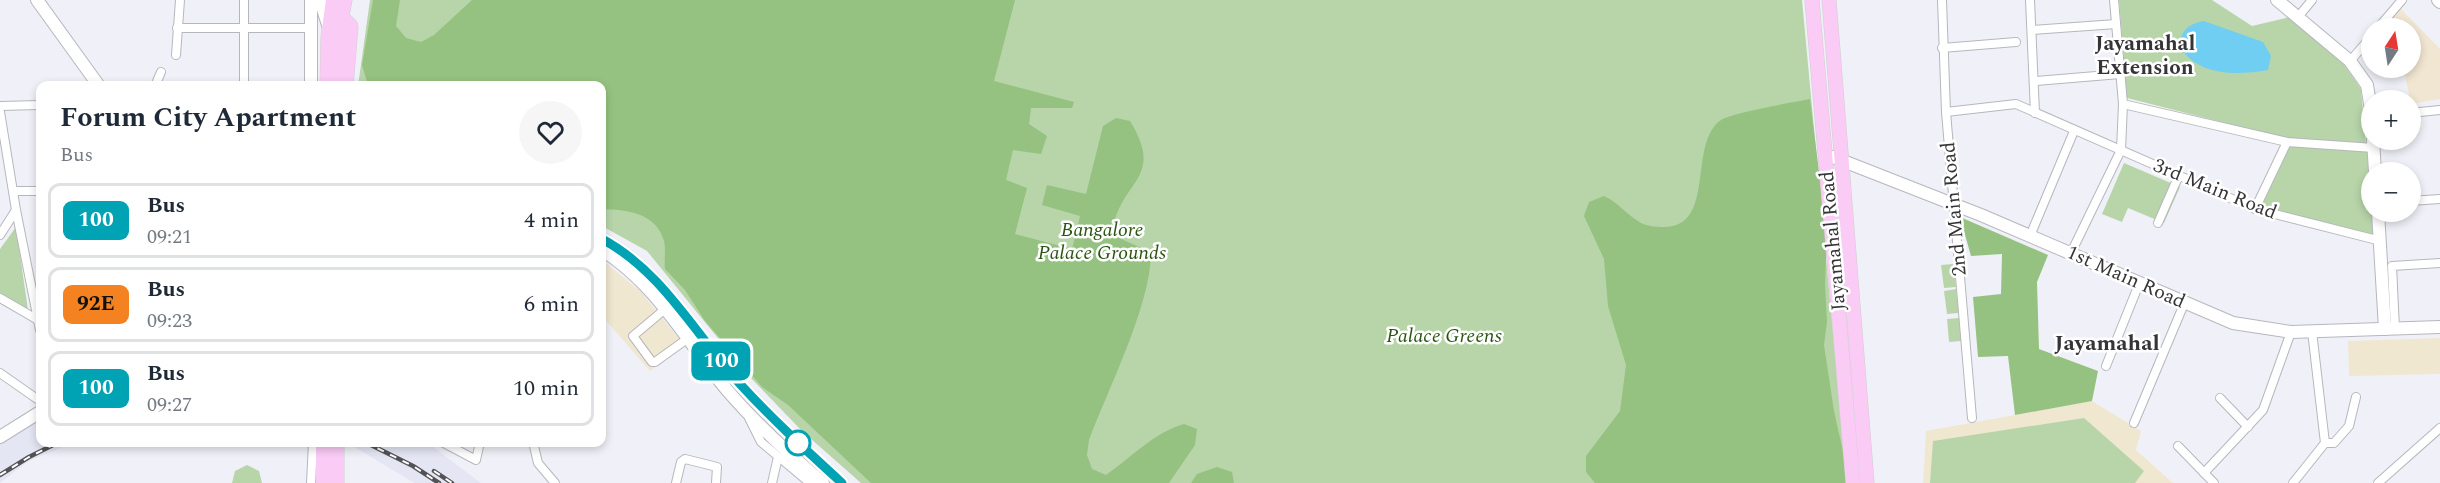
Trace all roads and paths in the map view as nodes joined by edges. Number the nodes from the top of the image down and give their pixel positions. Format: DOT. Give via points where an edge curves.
graph roads {
  1 [pos="37,0"];
  2 [pos="180,0"];
  3 [pos="244,0"];
  4 [pos="311,0"];
  5 [pos="320,0"];
  6 [pos="333,0"];
  7 [pos="345,0"];
  8 [pos="1812,0"];
  9 [pos="1829,0"];
  10 [pos="1942,0"];
  11 [pos="2030,0"];
  12 [pos="2114,0"];
  13 [pos="2277,0"];
  14 [pos="2312,0"];
  15 [pos="2402,0"];
  16 [pos="2298,17"];
  17 [pos="2387,18"];
  18 [pos="2116,24"];
  19 [pos="177,28"];
  20 [pos="244,28"];
  21 [pos="311,28"];
  22 [pos="334,28"];
  23 [pos="2032,30"];
  24 [pos="2016,42"];
  25 [pos="1942,48"];
  26 [pos="2361,48"];
  27 [pos="176,56"];
  28 [pos="2350,61"];
  29 [pos="161,72"];
  30 [pos="2121,74"];
  31 [pos="95,81"];
  32 [pos="157,81"];
  33 [pos="244,81"];
  34 [pos="311,81"];
  35 [pos="328,81"];
  36 [pos="335,81"];
  37 [pos="346,81"];
  38 [pos="2036,81"];
  39 [pos="2368,90"];
  40 [pos="2123,104"];
  41 [pos="36,105"];
  42 [pos="0,106"];
  43 [pos="2440,110"];
  44 [pos="0,112"];
  45 [pos="1946,112"];
  46 [pos="2421,112"];
  47 [pos="2035,113"];
  48 [pos="2074,131"];
  49 [pos="2287,142"];
  50 [pos="2361,144"];
  51 [pos="2121,150"];
  52 [pos="1826,156"];
  53 [pos="1843,159"];
  54 [pos="2179,175"];
  55 [pos="14,190"];
  56 [pos="36,191"];
  57 [pos="2440,199"];
  58 [pos="2421,200"];
  59 [pos="1953,204"];
  60 [pos="2255,209"];
  61 [pos="16,210"];
  62 [pos="2379,222"];
  63 [pos="2158,223"];
  64 [pos="0,235"];
  65 [pos="2030,236"];
  66 [pos="606,240"];
  67 [pos="2381,241"];
  68 [pos="606,253"];
  69 [pos="2071,253"];
  70 [pos="2440,263"];
  71 [pos="2139,284"];
  72 [pos="0,298"];
  73 [pos="2184,304"];
  74 [pos="36,306"];
  75 [pos="664,310"];
  76 [pos="36,318"];
  77 [pos="2440,327"];
  78 [pos="2390,329"];
  79 [pos="2312,331"];
  80 [pos="2291,332"];
  81 [pos="687,339"];
  82 [pos="2106,366"];
  83 [pos="0,373"];
  84 [pos="739,383"];
  85 [pos="729,391"];
  86 [pos="2356,397"];
  87 [pos="36,398"];
  88 [pos="2220,398"];
  89 [pos="746,409"];
  90 [pos="36,414"];
  91 [pos="1972,418"];
  92 [pos="2134,423"];
  93 [pos="2248,427"];
  94 [pos="2440,428"];
  95 [pos="0,437"];
  96 [pos="2325,443"];
  97 [pos="2178,446"];
  98 [pos="313,447"];
  99 [pos="323,447"];
  100 [pos="337,447"];
  101 [pos="451,447"];
  102 [pos="479,447"];
  103 [pos="534,447"];
  104 [pos="778,457"];
  105 [pos="2204,472"];
  106 [pos="311,483"];
  107 [pos="323,483"];
  108 [pos="337,483"];
  109 [pos="555,483"];
  110 [pos="676,483"];
  111 [pos="716,483"];
  112 [pos="772,483"];
  113 [pos="810,483"];
  114 [pos="823,483"];
  115 [pos="842,483"];
  116 [pos="1853,483"];
  117 [pos="1867,483"];
  118 [pos="2214,483"];
  119 [pos="2294,483"];
  120 [pos="2378,483"];
  1 -- 31 [label="street"];
  2 -- 19 [label="street"];
  3 -- 20 [label="street"];
  4 -- 21 [label="street"];
  5 -- 22 [label="street"];
  6 -- 22 [label="main road"];
  7 -- 22 [label="main road"];
  8 -- 52 [label="main road, Jayamahal Road"];
  9 -- 53 [label="main road, Jayamahal Road"];
  10 -- 25 [label="street, 2nd Main Road"];
  11 -- 23 [label="street"];
  12 -- 18 [label="street"];
  13 -- 16 [label="street"];
  14 -- 16 [label="street"];
  15 -- 17 [label="street"];
  16 -- 28 [label="street"];
  18 -- 23 [label="street"];
  18 -- 30 [label="street"];
  19 -- 20 [label="street"];
  19 -- 27 [label="street"];
  20 -- 21 [label="street"];
  20 -- 33 [label="street"];
  21 -- 34 [label="street"];
  22 -- 35 [label="main road"];
  22 -- 36 [label="main road"];
  22 -- 37 [label="main road" via="351,26"];
  23 -- 38 [label="street"];
  24 -- 25 [label="street"];
  25 -- 45 [label="street, 2nd Main Road"];
  26 -- 28 [label="street"];
  28 -- 39 [label="street"];
  29 -- 32 [label="street"];
  30 -- 38 [label="street"];
  30 -- 40 [label="street"];
  38 -- 47 [label="street"];
  40 -- 49 [label="street"];
  40 -- 51 [label="street"];
  41 -- 42 [label="street"];
  43 -- 46 [label="street"];
  44 -- 55 [label="street"];
  45 -- 47 [label="street, 3rd Main Road" via="2016,104"];
  45 -- 59 [label="street, 2nd Main Road"];
  47 -- 48 [label="street, 3rd Main Road"];
  48 -- 51 [label="street, 3rd Main Road"];
  48 -- 65 [label="street"];
  49 -- 50 [label="street"];
  49 -- 60 [label="street"];
  51 -- 54 [label="street, 3rd Main Road"];
  51 -- 69 [label="street"];
  52 -- 53 [label="street, 1st Main Road"];
  52 -- 116 [label="main road, Jayamahal Road"];
  53 -- 59 [label="street, 1st Main Road"];
  53 -- 117 [label="main road, Jayamahal Road"];
  54 -- 60 [label="street, 3rd Main Road"];
  54 -- 63 [label="street"];
  55 -- 56 [label="street"];
  55 -- 61 [label="street"];
  57 -- 58 [label="street"];
  59 -- 65 [label="street, 1st Main Road"];
  59 -- 91 [label="street, 2nd Main Road"];
  60 -- 67 [label="street, 3rd Main Road"];
  61 -- 64 [label="street"];
  61 -- 74 [label="street"];
  62 -- 67 [label="street"];
  65 -- 69 [label="street, 1st Main Road"];
  66 -- 84 [label="street" via="646,270"];
  67 -- 78 [label="street"];
  68 -- 75 [label="street" via="631,271"];
  69 -- 71 [label="street, 1st Main Road"];
  70 -- 78 [label="street" via="2392,266"];
  71 -- 73 [label="street, 1st Main Road"];
  71 -- 82 [label="street"];
  72 -- 76 [label="street"];
  73 -- 80 [label="street, 1st Main Road" via="2233,323"];
  73 -- 92 [label="street"];
  75 -- 81 [label="street"];
  75 -- 81 [label="street" via="633,336 652,362"];
  77 -- 78 [label="street, 1st Main Road"];
  78 -- 79 [label="street, 1st Main Road"];
  79 -- 80 [label="street, 1st Main Road"];
  79 -- 96 [label="street"];
  80 -- 93 [label="street" via="2263,410"];
  81 -- 85 [label="street"];
  83 -- 87 [label="street"];
  84 -- 85 [label="street"];
  84 -- 115 [label="street"];
  85 -- 89 [label="street"];
  86 -- 96 [label="street" via="2349,426 2334,443"];
  88 -- 93 [label="street"];
  89 -- 104 [label="street" via="761,442"];
  89 -- 114 [label="street" via="785,451"];
  90 -- 95 [label="street"];
  93 -- 105 [label="street"];
  94 -- 120 [label="street"];
  96 -- 119 [label="street"];
  97 -- 105 [label="street"];
  98 -- 106 [label="street"];
  99 -- 107 [label="main road"];
  100 -- 108 [label="main road"];
  101 -- 102 [label="street" via="476,460"];
  103 -- 109 [label="street" via="538,464"];
  104 -- 112 [label="street"];
  104 -- 113 [label="street"];
  105 -- 118 [label="street"];
  110 -- 111 [label="street" via="684,459 717,467"];
}
